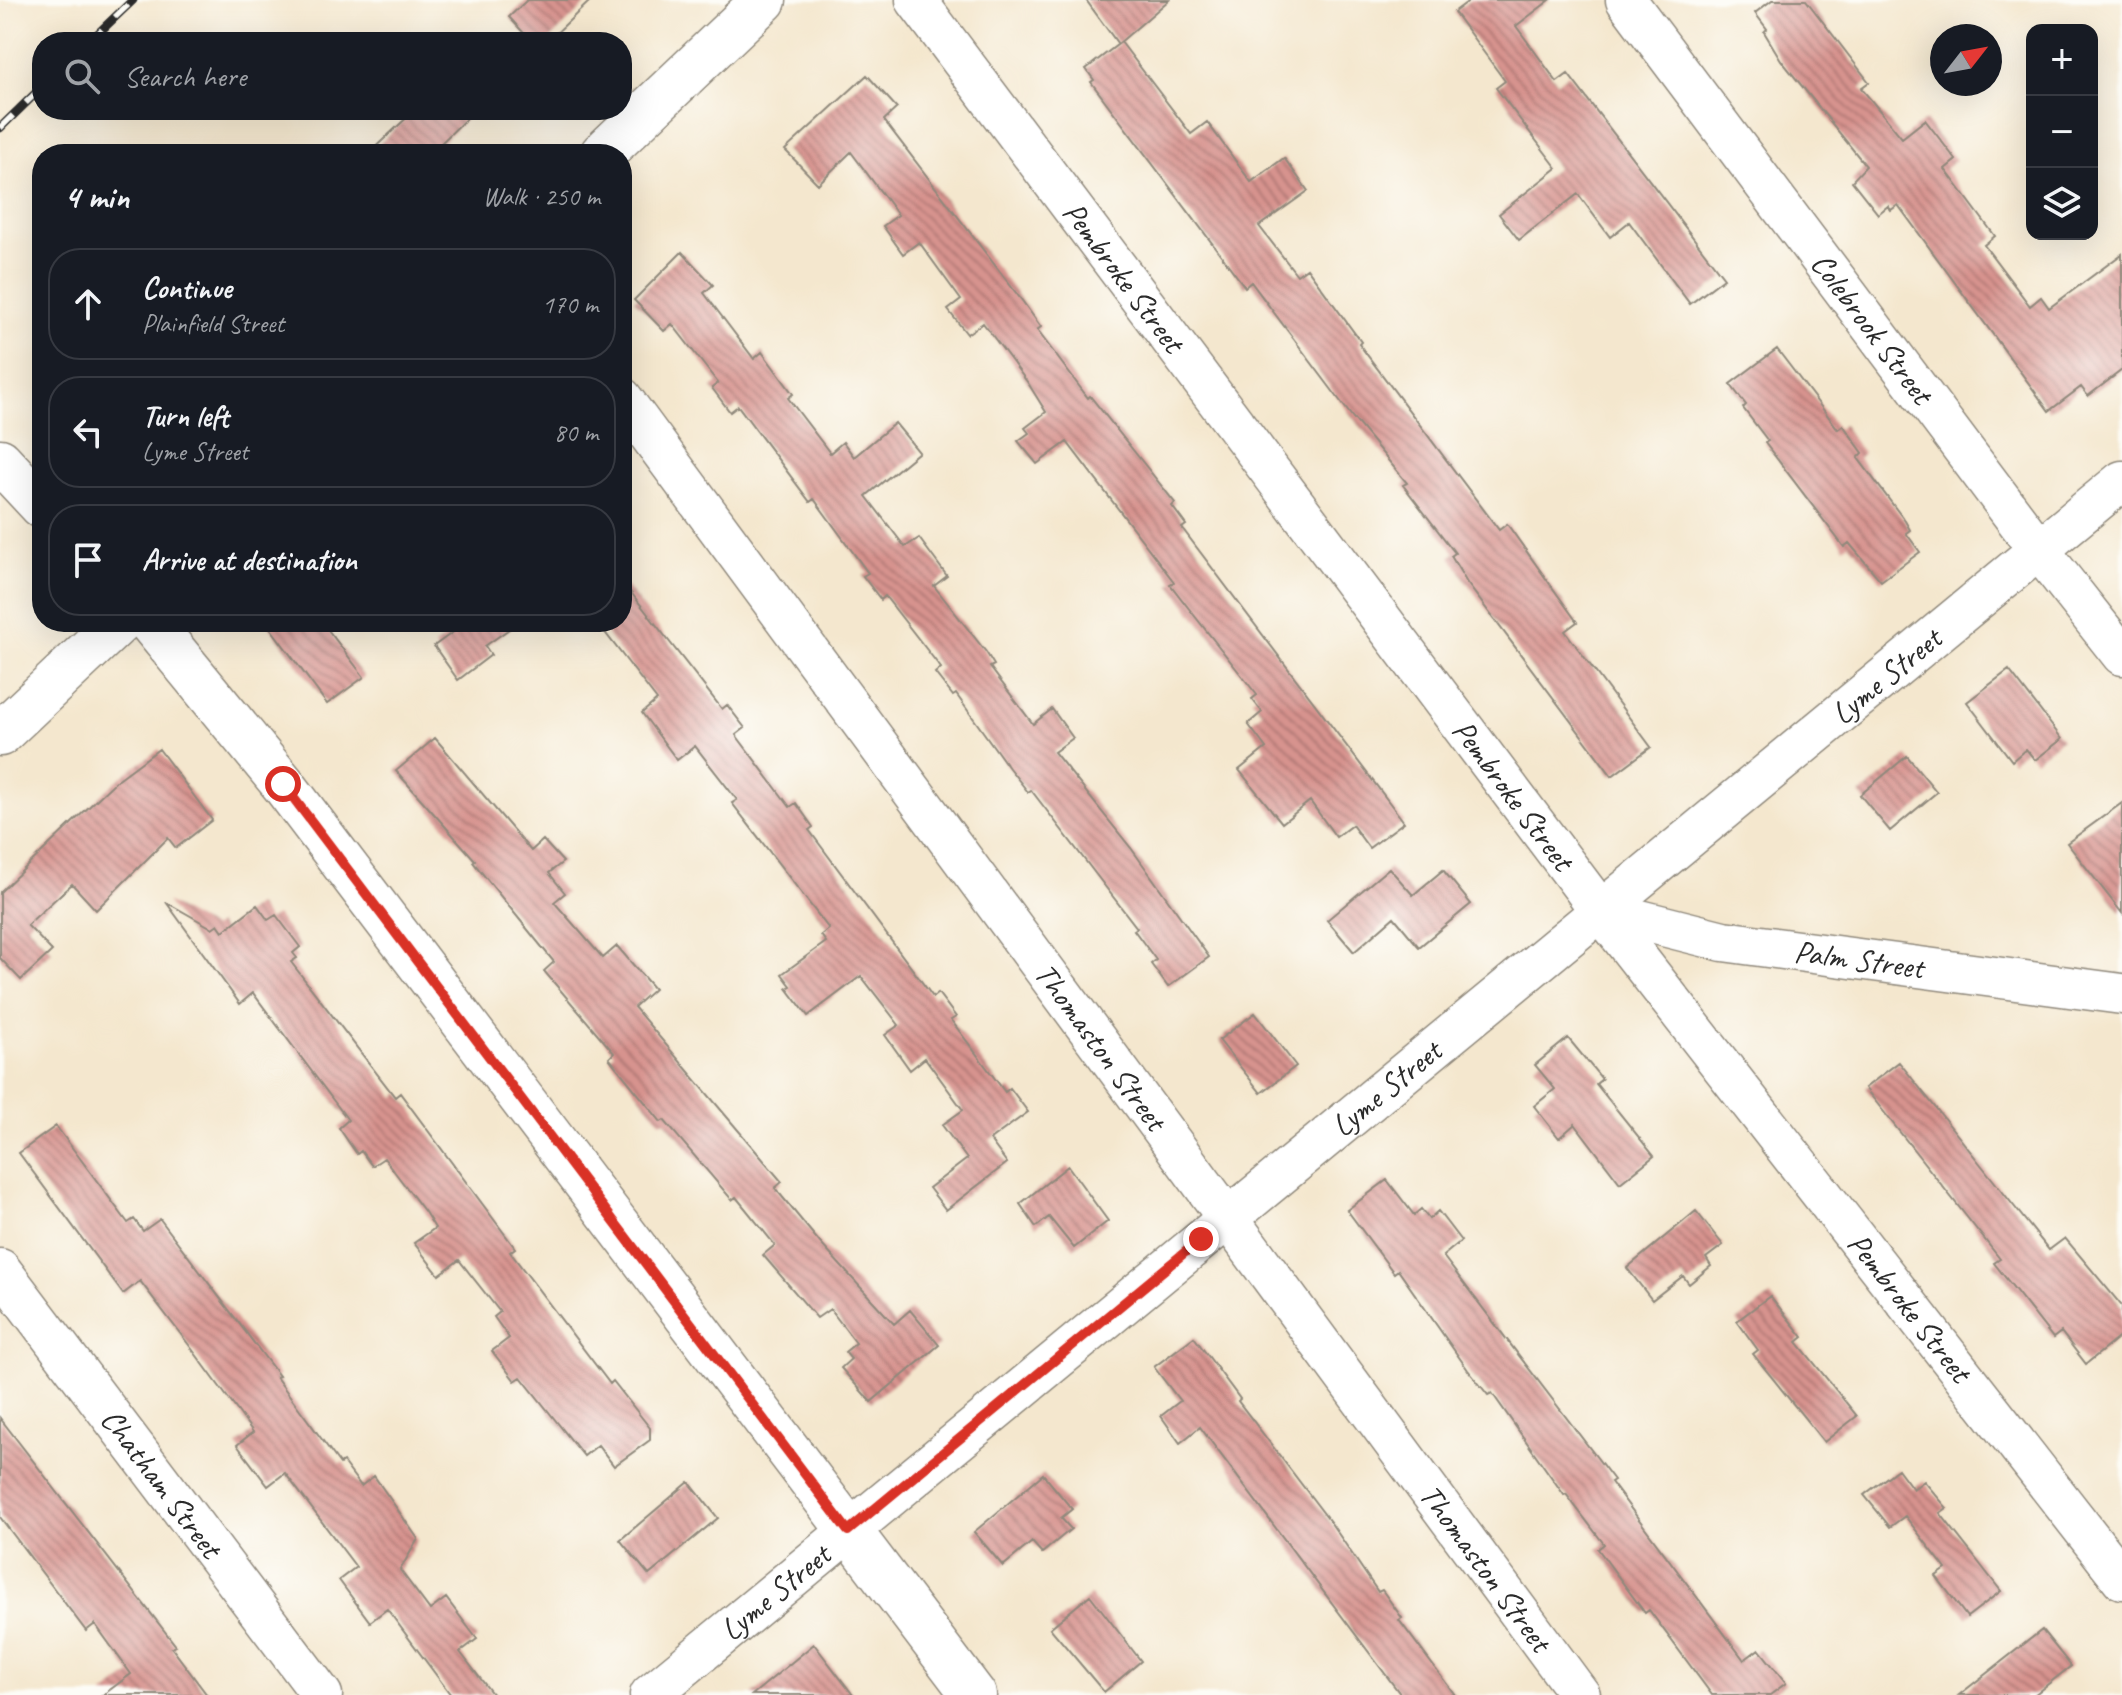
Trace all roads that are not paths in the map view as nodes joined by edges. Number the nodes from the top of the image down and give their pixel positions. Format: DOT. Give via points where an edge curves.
graph roads {
  1 [pos="764,0"];
  2 [pos="916,0"];
  3 [pos="1626,0"];
  4 [pos="613,144"];
  5 [pos="632,412"];
  6 [pos="0,461"];
  7 [pos="2122,481"];
  8 [pos="32,495"];
  9 [pos="2039,550"];
  10 [pos="108,632"];
  11 [pos="158,632"];
  12 [pos="2122,655"];
  13 [pos="0,734"];
  14 [pos="1600,910"];
  15 [pos="2122,994"];
  16 [pos="1227,1218"];
  17 [pos="0,1269"];
  18 [pos="848,1531"];
  19 [pos="2122,1579"];
  20 [pos="322,1695"];
  21 [pos="650,1695"];
  22 [pos="974,1695"];
  23 [pos="1580,1695"];
  1 -- 4 [label="street"];
  2 -- 14 [label="street, Pembroke Street"];
  3 -- 9 [label="street, Colebrook Street"];
  5 -- 16 [label="street, Thomaston Street"];
  6 -- 8 [label="street"];
  7 -- 9 [label="street, Lyme Street"];
  9 -- 12 [label="street, Colebrook Street"];
  9 -- 14 [label="street, Lyme Street"];
  10 -- 13 [label="street"];
  11 -- 18 [label="street" via="283,784"];
  14 -- 15 [label="street, Palm Street" via="1723,941"];
  14 -- 16 [label="street, Lyme Street"];
  14 -- 19 [label="street, Pembroke Street"];
  16 -- 18 [label="street, Lyme Street"];
  16 -- 23 [label="street, Thomaston Street"];
  17 -- 20 [label="street, Chatham Street"];
  18 -- 21 [label="street, Lyme Street"];
  18 -- 22 [label="street"];
}
